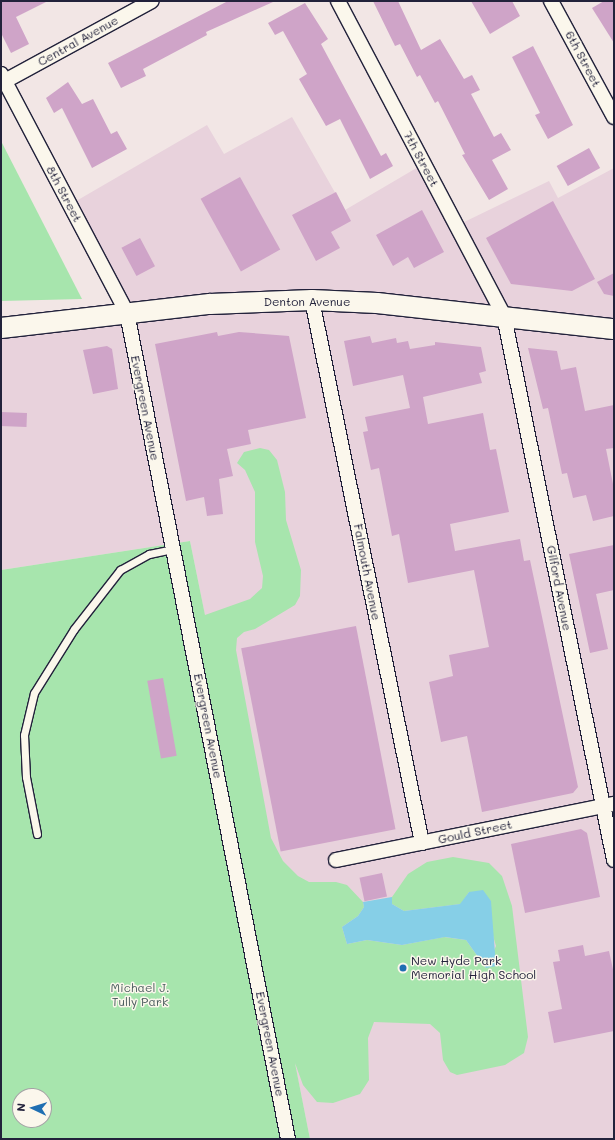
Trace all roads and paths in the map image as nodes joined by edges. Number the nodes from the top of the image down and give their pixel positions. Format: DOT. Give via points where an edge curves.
graph roads {
  1 [pos="152,1"];
  2 [pos="338,1"];
  3 [pos="551,1"];
  4 [pos="3,78"];
  5 [pos="614,117"];
  6 [pos="312,300"];
  7 [pos="127,313"];
  8 [pos="504,316"];
  9 [pos="1,328"];
  10 [pos="614,329"];
  11 [pos="173,549"];
  12 [pos="609,805"];
  13 [pos="37,834"];
  14 [pos="422,844"];
  15 [pos="336,860"];
  16 [pos="614,860"];
  17 [pos="288,1139"];
  1 -- 4 [label="street, Central Avenue"];
  2 -- 8 [label="street, 7th Street"];
  3 -- 5 [label="street, 6th Street"];
  4 -- 7 [label="street, 8th Street"];
  6 -- 7 [label="main road, Denton Avenue" via="210,304"];
  6 -- 8 [label="main road, Denton Avenue"];
  6 -- 14 [label="street, Falmouth Avenue"];
  7 -- 9 [label="main road, Denton Avenue"];
  7 -- 11 [label="street, Evergreen Avenue"];
  8 -- 10 [label="main road, Denton Avenue"];
  8 -- 12 [label="street, Gilford Avenue"];
  11 -- 13 [label="lane" via="149,554 120,570 74,629 34,693 24,735 26,777"];
  11 -- 17 [label="street, Evergreen Avenue"];
  12 -- 14 [label="street, Gould Street"];
  12 -- 16 [label="street, Gilford Avenue"];
  14 -- 15 [label="street, Gould Street"];
}
